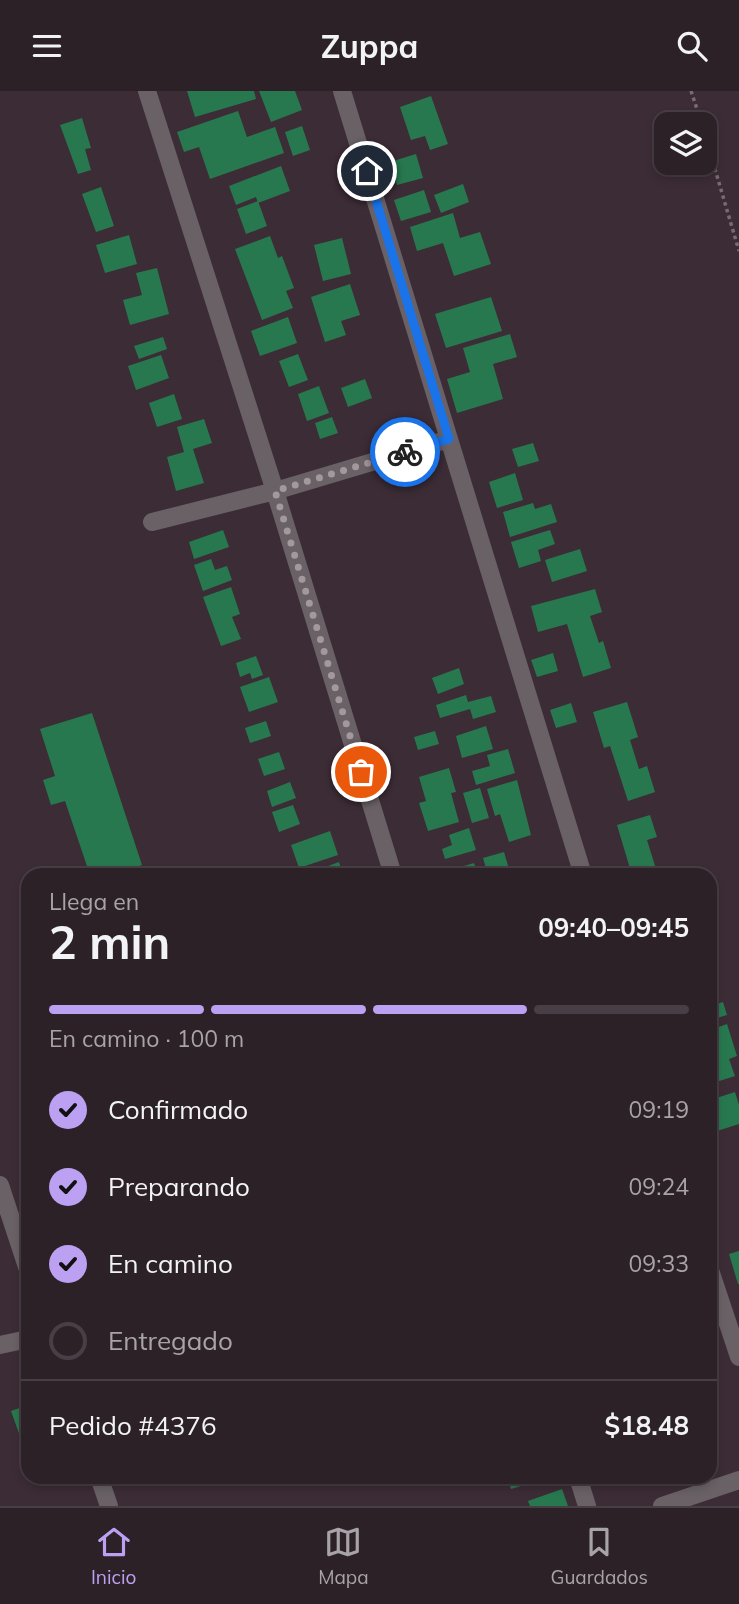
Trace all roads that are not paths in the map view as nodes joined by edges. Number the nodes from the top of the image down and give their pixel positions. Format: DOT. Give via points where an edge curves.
graph roads {
  1 [pos="147,91"];
  2 [pos="342,91"];
  3 [pos="449,439"];
  4 [pos="275,491"];
  5 [pos="152,522"];
  6 [pos="391,868"];
  7 [pos="581,868"];
  8 [pos="0,1185"];
  9 [pos="21,1249"];
  10 [pos="717,1291"];
  11 [pos="21,1340"];
  12 [pos="0,1345"];
  13 [pos="739,1357"];
  14 [pos="739,1481"];
  15 [pos="101,1484"];
  16 [pos="580,1484"];
  17 [pos="688,1503"];
  18 [pos="109,1506"];
  19 [pos="587,1506"];
  20 [pos="662,1506"];
  1 -- 4 [label="street"];
  2 -- 3 [label="street"];
  3 -- 4 [label="street"];
  3 -- 7 [label="street"];
  4 -- 5 [label="street"];
  4 -- 6 [label="street"];
  8 -- 9 [label="street"];
  10 -- 13 [label="street"];
  11 -- 12 [label="street"];
  14 -- 17 [label="street"];
  15 -- 18 [label="street"];
  16 -- 19 [label="street"];
  17 -- 20 [label="street"];
}
